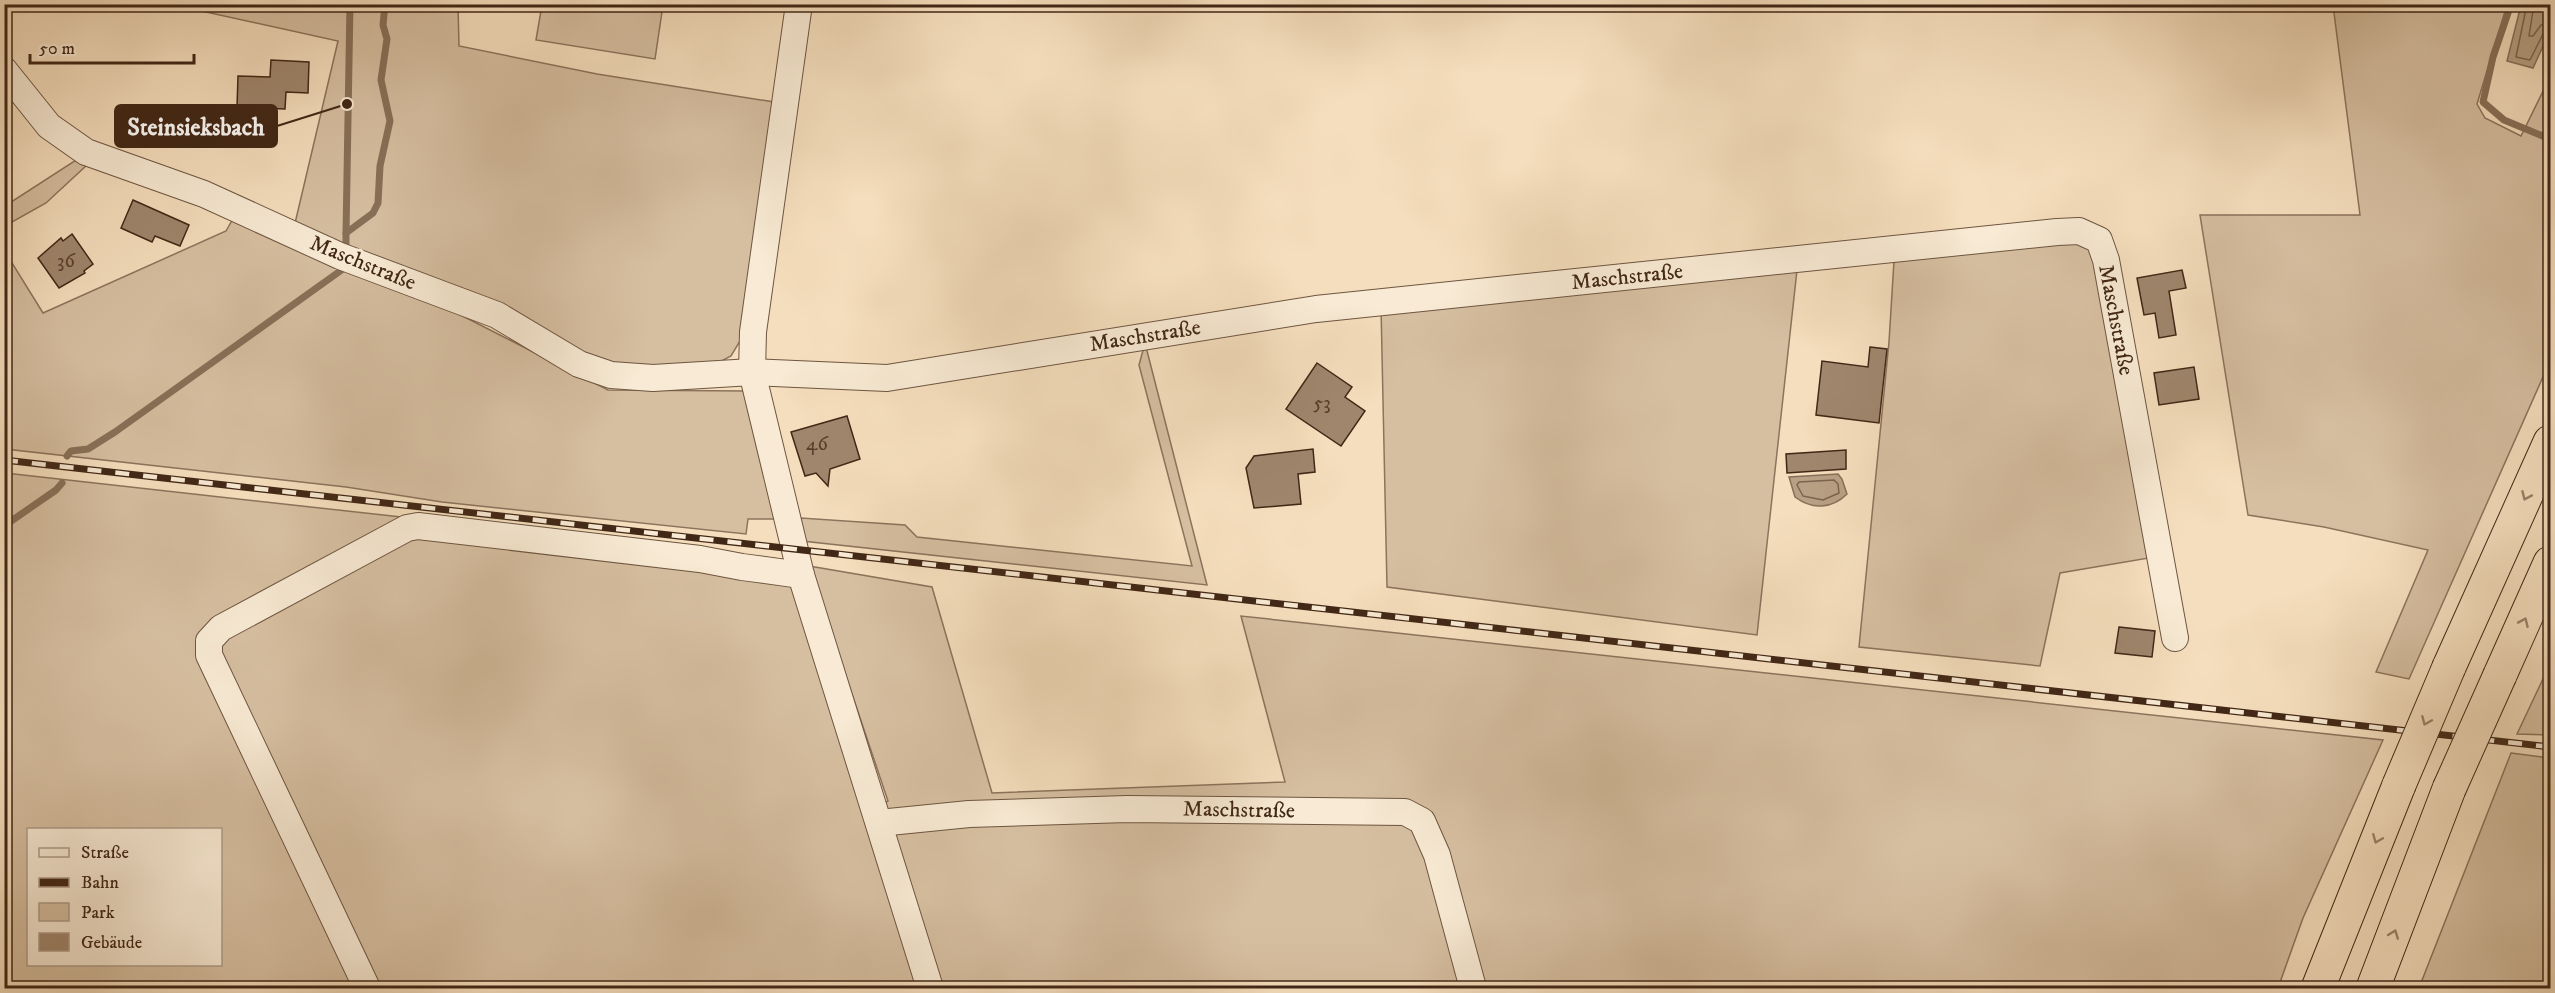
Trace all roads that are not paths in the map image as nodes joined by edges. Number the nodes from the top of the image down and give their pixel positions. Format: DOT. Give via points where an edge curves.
graph roads {
  1 [pos="799,4"];
  2 [pos="4,70"];
  3 [pos="752,372"];
  4 [pos="2550,442"];
  5 [pos="2550,563"];
  6 [pos="801,575"];
  7 [pos="2175,638"];
  8 [pos="879,823"];
  9 [pos="367,988"];
  10 [pos="930,988"];
  11 [pos="1473,988"];
  12 [pos="2318,988"];
  13 [pos="2373,988"];
  1 -- 3 [label="street" via="753,332"];
  2 -- 3 [label="street, Maschstraße" via="49,126 86,152 204,194 340,256 497,315 579,364 611,375 653,378"];
  3 -- 6 [label="street"];
  3 -- 7 [label="street, Maschstraße" via="887,378 1316,309 2079,231 2099,240 2106,260"];
  4 -- 12 [label="highway, one-way, bridge" via="2449,667"];
  13 -- 5 [label="highway, one-way, bridge" via="2449,789"];
  6 -- 8 [label="street"];
  6 -- 9 [label="street" via="700,559 418,526 407,528 220,628 209,640 209,655"];
  8 -- 10 [label="street"];
  8 -- 11 [label="street, Maschstraße" via="969,814 1127,809 1405,812 1422,821 1437,855"];
}
